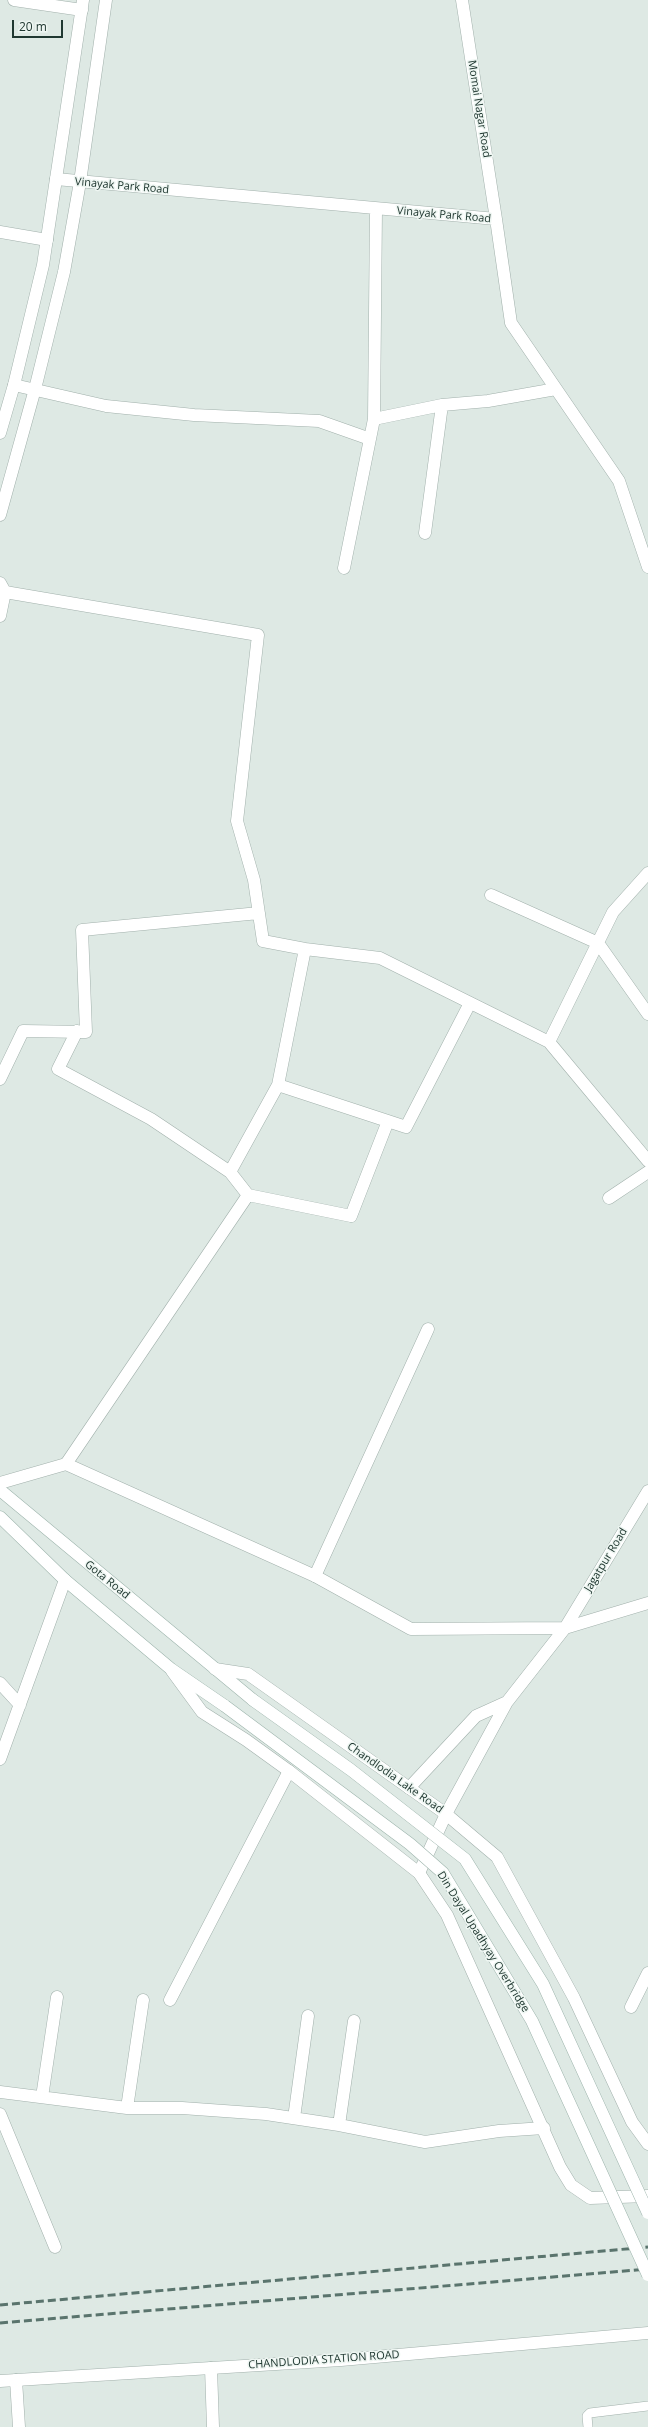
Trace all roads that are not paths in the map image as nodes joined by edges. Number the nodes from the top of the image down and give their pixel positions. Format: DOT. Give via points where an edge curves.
graph roads {
  1 [pos="14,0"];
  2 [pos="106,0"];
  3 [pos="462,0"];
  4 [pos="82,5"];
  5 [pos="56,179"];
  6 [pos="80,182"];
  7 [pos="376,209"];
  8 [pos="496,219"];
  9 [pos="0,232"];
  10 [pos="47,240"];
  11 [pos="14,385"];
  12 [pos="35,389"];
  13 [pos="556,389"];
  14 [pos="442,405"];
  15 [pos="374,419"];
  16 [pos="0,433"];
  17 [pos="370,440"];
  18 [pos="0,515"];
  19 [pos="425,533"];
  20 [pos="648,566"];
  21 [pos="344,568"];
  22 [pos="3,588"];
  23 [pos="0,616"];
  24 [pos="648,873"];
  25 [pos="491,896"];
  26 [pos="259,913"];
  27 [pos="598,943"];
  28 [pos="305,949"];
  29 [pos="470,1003"];
  30 [pos="648,1014"];
  31 [pos="77,1031"];
  32 [pos="549,1042"];
  33 [pos="0,1079"];
  34 [pos="278,1085"];
  35 [pos="388,1121"];
  36 [pos="648,1161"];
  37 [pos="230,1172"];
  38 [pos="648,1172"];
  39 [pos="248,1195"];
  40 [pos="609,1198"];
  41 [pos="428,1329"];
  42 [pos="66,1464"];
  43 [pos="0,1483"];
  44 [pos="0,1490"];
  45 [pos="648,1491"];
  46 [pos="0,1517"];
  47 [pos="314,1576"];
  48 [pos="65,1580"];
  49 [pos="648,1604"];
  50 [pos="565,1628"];
  51 [pos="171,1669"];
  52 [pos="215,1669"];
  53 [pos="0,1682"];
  54 [pos="507,1702"];
  55 [pos="20,1705"];
  56 [pos="0,1760"];
  57 [pos="289,1771"];
  58 [pos="409,1788"];
  59 [pos="446,1814"];
  60 [pos="419,1873"];
  61 [pos="648,1973"];
  62 [pos="57,1997"];
  63 [pos="143,2000"];
  64 [pos="170,2000"];
  65 [pos="631,2007"];
  66 [pos="308,2016"];
  67 [pos="354,2021"];
  68 [pos="0,2092"];
  69 [pos="42,2097"];
  70 [pos="127,2108"];
  71 [pos="0,2114"];
  72 [pos="294,2118"];
  73 [pos="339,2125"];
  74 [pos="544,2128"];
  75 [pos="648,2144"];
  76 [pos="648,2196"];
  77 [pos="648,2213"];
  78 [pos="55,2247"];
  79 [pos="648,2275"];
  80 [pos="647,2335"];
  81 [pos="211,2368"];
  82 [pos="16,2380"];
  83 [pos="0,2381"];
  84 [pos="648,2406"];
  85 [pos="19,2427"];
  86 [pos="213,2427"];
  87 [pos="588,2427"];
  1 -- 4 [label="street"];
  2 -- 6 [label="street"];
  3 -- 8 [label="street, Momai Nagar Road"];
  4 -- 5 [label="street"];
  5 -- 6 [label="street, Vinayak Park Road"];
  5 -- 10 [label="street"];
  6 -- 7 [label="street, Vinayak Park Road"];
  6 -- 12 [label="street" via="64,272"];
  7 -- 8 [label="street, Vinayak Park Road"];
  7 -- 15 [label="street"];
  8 -- 13 [label="street, Vinayak Park Road" via="511,323"];
  9 -- 10 [label="street"];
  10 -- 11 [label="street"];
  11 -- 12 [label="street"];
  11 -- 16 [label="street"];
  12 -- 17 [label="street" via="106,406 319,421"];
  12 -- 18 [label="street"];
  13 -- 14 [label="street" via="488,401"];
  13 -- 20 [label="street, Vinayak Park Road" via="620,481"];
  14 -- 15 [label="street"];
  14 -- 19 [label="street"];
  15 -- 17 [label="street"];
  17 -- 21 [label="street"];
  22 -- 23 [label="street"];
  22 -- 26 [label="street" via="258,635 236,821 254,880"];
  24 -- 27 [label="street" via="613,912"];
  25 -- 27 [label="street"];
  26 -- 28 [label="street" via="263,941"];
  26 -- 31 [label="street" via="82,930 86,1032"];
  27 -- 30 [label="street"];
  27 -- 32 [label="street"];
  28 -- 29 [label="street" via="380,958"];
  28 -- 34 [label="street"];
  29 -- 32 [label="street"];
  29 -- 35 [label="street" via="406,1127"];
  31 -- 33 [label="street" via="23,1031"];
  31 -- 37 [label="street" via="58,1069 151,1119"];
  32 -- 36 [label="street"];
  34 -- 35 [label="street"];
  34 -- 37 [label="street"];
  35 -- 39 [label="street" via="351,1216"];
  37 -- 39 [label="street"];
  38 -- 40 [label="street"];
  39 -- 42 [label="street"];
  41 -- 47 [label="street"];
  42 -- 43 [label="street"];
  42 -- 47 [label="street"];
  44 -- 52 [label="street, Gota Road"];
  45 -- 50 [label="street, Jagatpur Road"];
  46 -- 48 [label="street"];
  47 -- 50 [label="street" via="412,1630"];
  48 -- 51 [label="street"];
  48 -- 55 [label="street"];
  49 -- 50 [label="street"];
  50 -- 54 [label="street, Chandlodia Lake Road"];
  51 -- 57 [label="street" via="202,1712"];
  51 -- 79 [label="street, Din Dayal Upadhyay Overbridge, bridge" via="225,1706 410,1844 443,1873 532,2021"];
  52 -- 58 [label="street, Chandlodia Lake Road" via="248,1674"];
  52 -- 77 [label="street, bridge" via="465,1859 542,1984"];
  53 -- 55 [label="street"];
  54 -- 58 [label="street" via="476,1716"];
  54 -- 59 [label="street, Chandlodia Lake Road"];
  55 -- 56 [label="street"];
  57 -- 60 [label="street"];
  57 -- 64 [label="street"];
  58 -- 59 [label="street, Chandlodia Lake Road"];
  59 -- 60 [label="street"];
  59 -- 75 [label="street" via="497,1857 574,1998 632,2122"];
  60 -- 74 [label="street" via="447,1915"];
  61 -- 65 [label="street"];
  62 -- 69 [label="street"];
  63 -- 70 [label="street"];
  66 -- 72 [label="street"];
  67 -- 73 [label="street"];
  68 -- 69 [label="street"];
  69 -- 70 [label="street"];
  70 -- 72 [label="street" via="182,2108"];
  71 -- 78 [label="street"];
  72 -- 73 [label="street"];
  73 -- 74 [label="street" via="425,2142 499,2131"];
  74 -- 76 [label="street" via="570,2185 590,2198"];
  80 -- 81 [label="street, CHANDLODIA STATION ROAD"];
  81 -- 82 [label="street, CHANDLODIA STATION ROAD"];
  81 -- 86 [label="street"];
  82 -- 83 [label="street, CHANDLODIA STATION ROAD"];
  82 -- 85 [label="street"];
  84 -- 87 [label="lane" via="590,2413 587,2416"];
}
